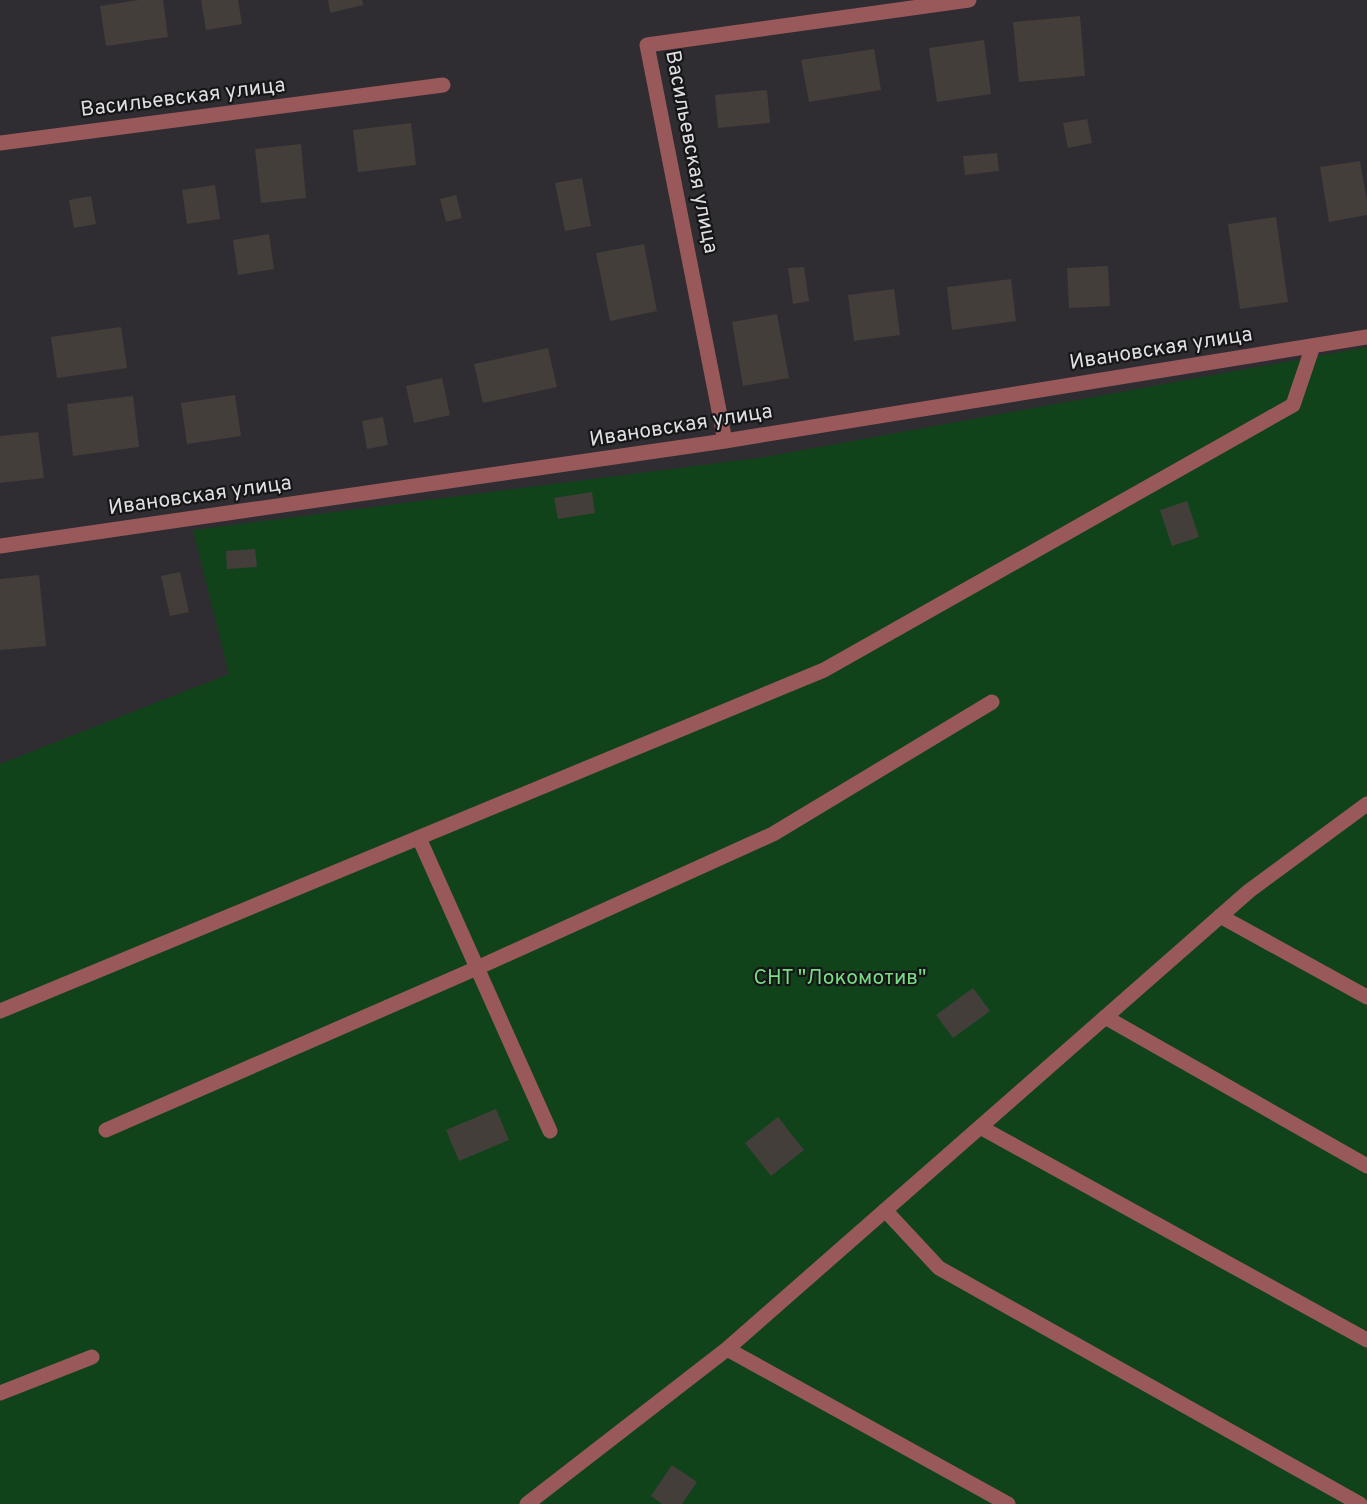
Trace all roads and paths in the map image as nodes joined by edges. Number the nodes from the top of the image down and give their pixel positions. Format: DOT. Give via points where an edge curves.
graph roads {
  1 [pos="969,0"];
  2 [pos="443,86"];
  3 [pos="0,143"];
  4 [pos="1367,337"];
  5 [pos="1313,346"];
  6 [pos="725,441"];
  7 [pos="0,546"];
  8 [pos="992,702"];
  9 [pos="1367,804"];
  10 [pos="419,838"];
  11 [pos="1220,916"];
  12 [pos="477,968"];
  13 [pos="1367,997"];
  14 [pos="0,1011"];
  15 [pos="1105,1017"];
  16 [pos="980,1127"];
  17 [pos="106,1130"];
  18 [pos="550,1131"];
  19 [pos="1367,1166"];
  20 [pos="885,1210"];
  21 [pos="1367,1340"];
  22 [pos="727,1349"];
  23 [pos="92,1357"];
  24 [pos="0,1393"];
  25 [pos="527,1504"];
  26 [pos="1008,1504"];
  27 [pos="1360,1504"];
  1 -- 6 [label="street, Васильевская улица" via="647,45"];
  2 -- 3 [label="street, Васильевская улица"];
  4 -- 5 [label="street, Ивановская улица"];
  5 -- 6 [label="street, Ивановская улица"];
  5 -- 10 [label="street" via="1293,405 824,670"];
  6 -- 7 [label="street, Ивановская улица"];
  8 -- 12 [label="street" via="773,834"];
  9 -- 11 [label="street"];
  10 -- 12 [label="street"];
  10 -- 14 [label="street"];
  11 -- 13 [label="street"];
  11 -- 15 [label="street"];
  12 -- 17 [label="street"];
  12 -- 18 [label="street"];
  15 -- 16 [label="street"];
  15 -- 19 [label="street"];
  16 -- 20 [label="street"];
  16 -- 21 [label="street"];
  20 -- 22 [label="street"];
  20 -- 27 [label="street" via="939,1268"];
  22 -- 25 [label="street"];
  22 -- 26 [label="street"];
  23 -- 24 [label="street"];
}
